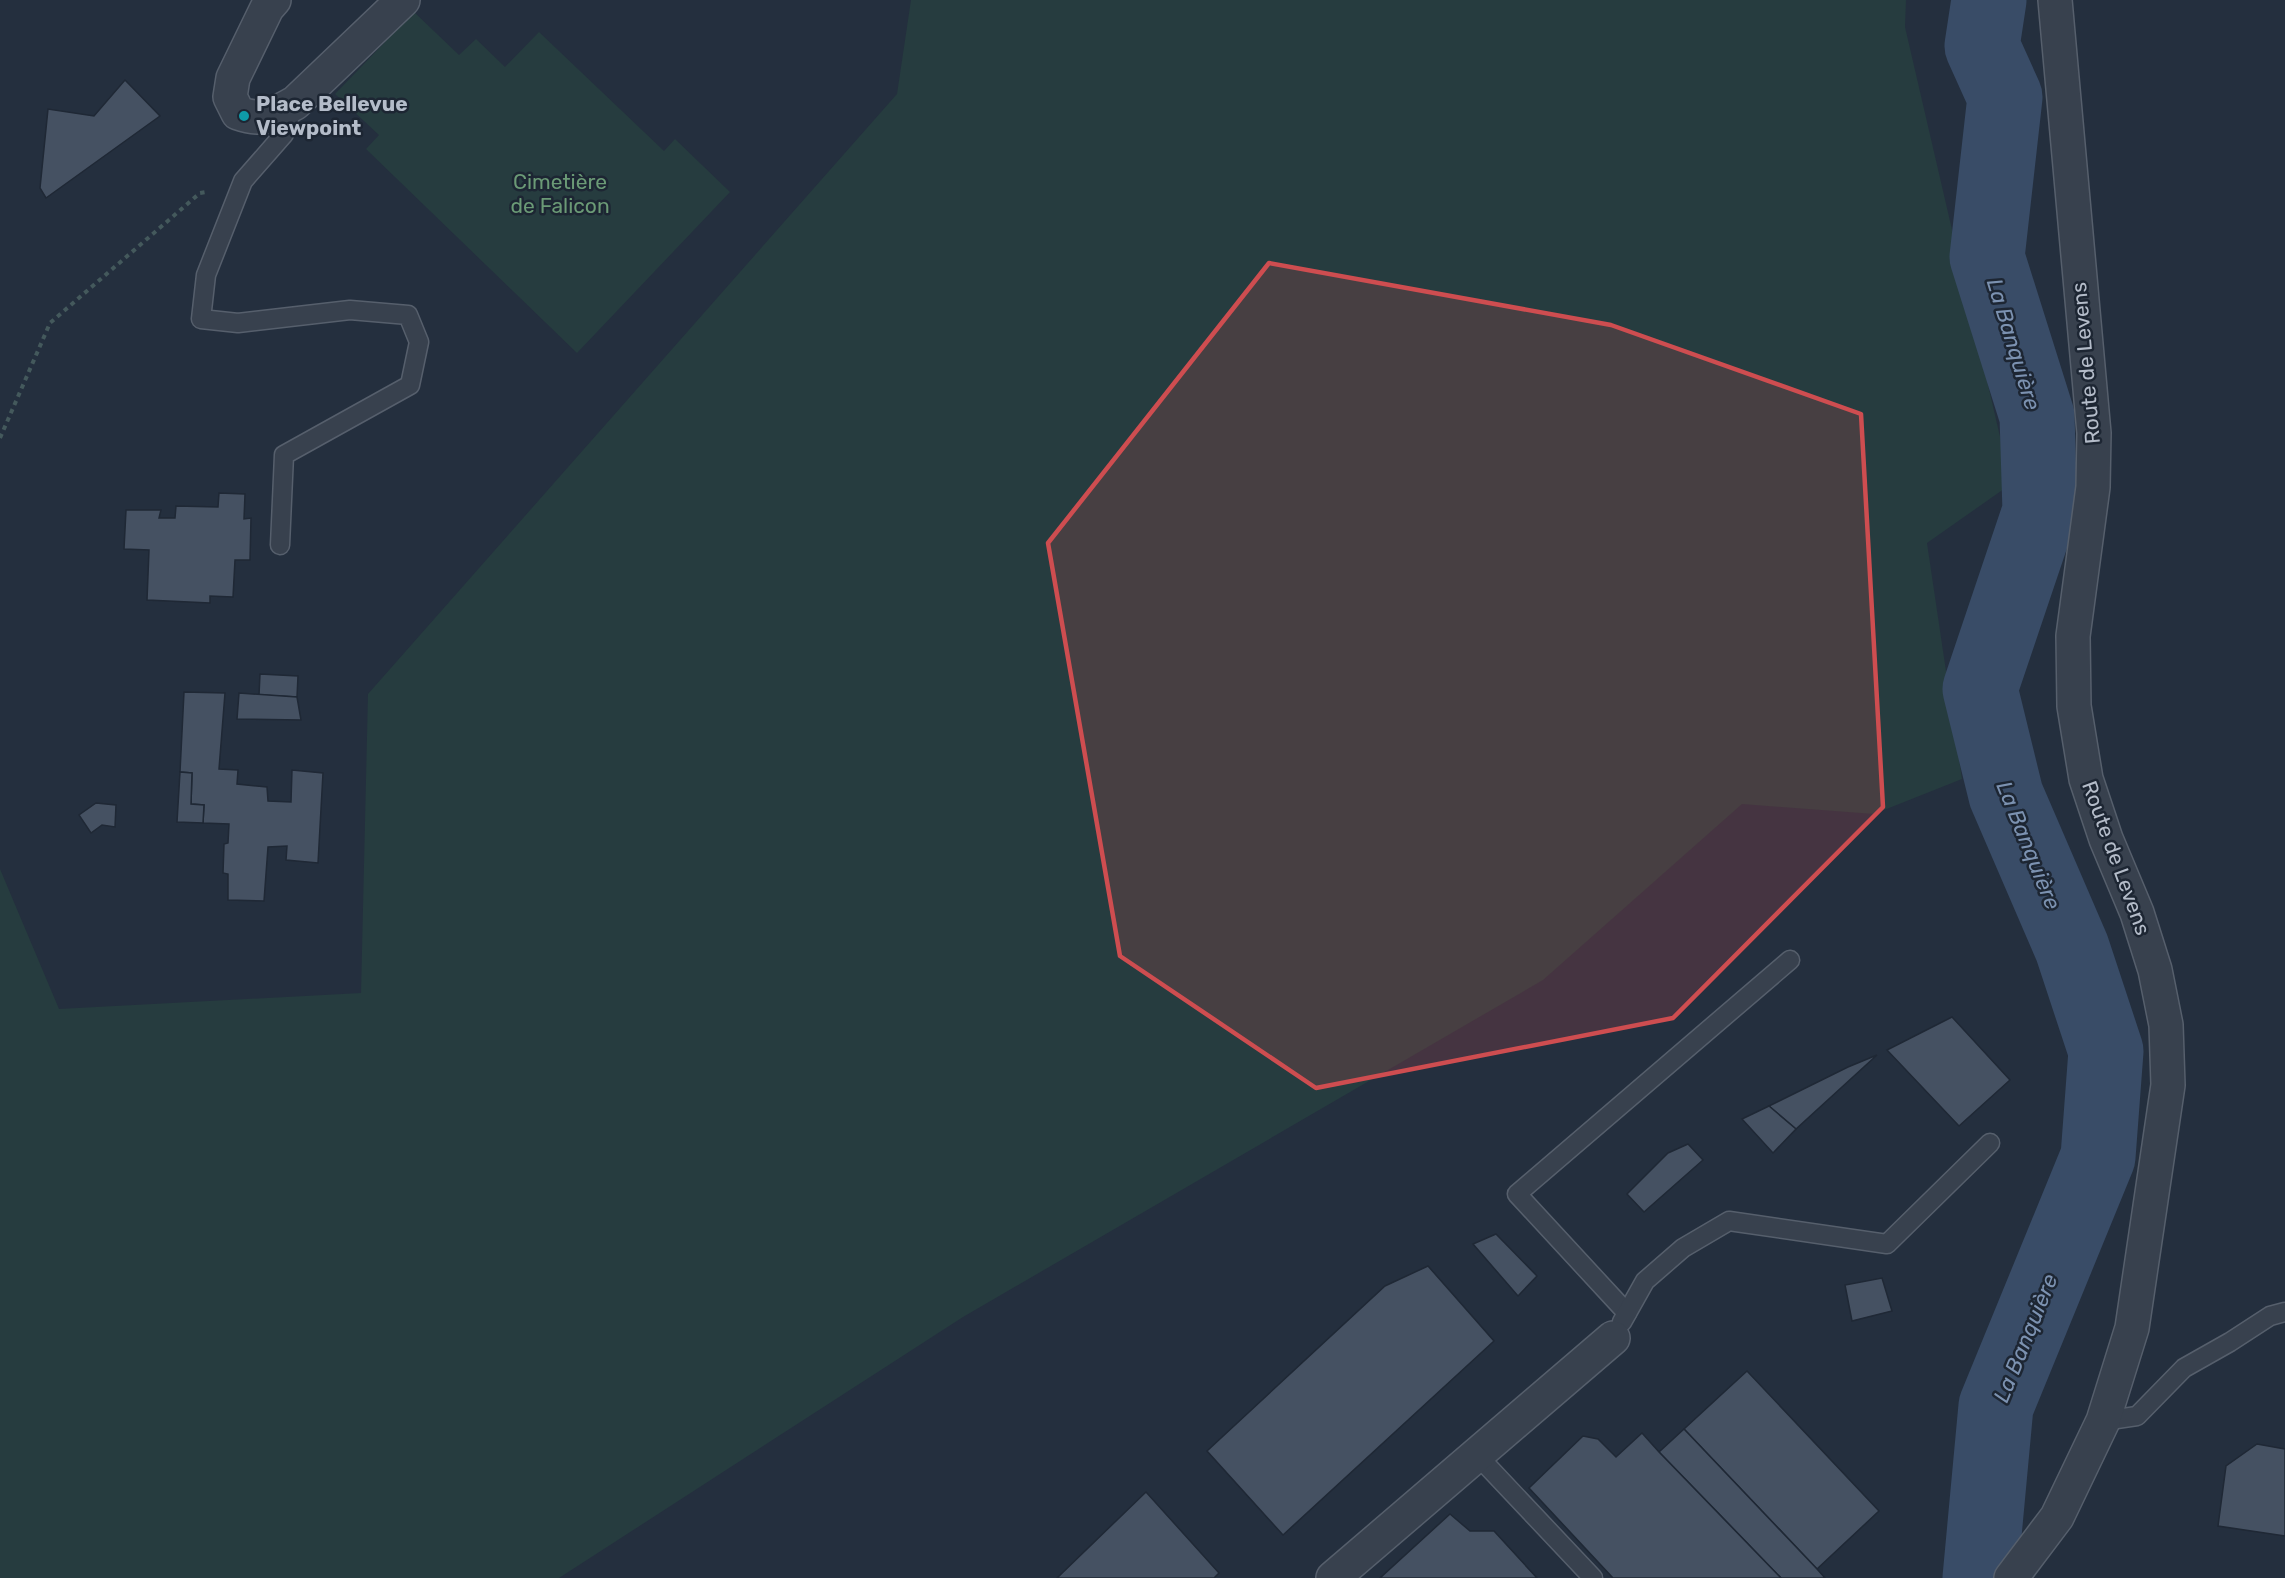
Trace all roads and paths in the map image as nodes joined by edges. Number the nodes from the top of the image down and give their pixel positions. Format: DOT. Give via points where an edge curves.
graph roads {
  1 [pos="274,0"];
  2 [pos="403,0"];
  3 [pos="2053,1"];
  4 [pos="295,103"];
  5 [pos="243,181"];
  6 [pos="0,438"];
  7 [pos="280,545"];
  8 [pos="1790,960"];
  9 [pos="1990,1143"];
  10 [pos="2285,1312"];
  11 [pos="1620,1325"];
  12 [pos="2103,1421"];
  13 [pos="1477,1455"];
  14 [pos="2013,1577"];
  15 [pos="1333,1578"];
  16 [pos="1593,1578"];
  1 -- 4 [label="street" via="233,78 230,97 238,113 255,119"];
  2 -- 4 [label="street"];
  3 -- 12 [label="street, Route de Levens" via="2094,433 2093,487 2073,636 2074,706 2086,779 2155,969 2166,1037 2168,1085 2132,1328"];
  4 -- 5 [label="lane" via="284,134"];
  5 -- 6 [label="path" via="200,193 50,323"];
  5 -- 7 [label="lane" via="206,274 201,319 238,323 350,310 408,315 419,342 410,385 284,455"];
  8 -- 11 [label="lane" via="1517,1194"];
  9 -- 11 [label="lane" via="1887,1244 1729,1221 1683,1248 1645,1281"];
  10 -- 12 [label="lane" via="2270,1316 2184,1368 2137,1416"];
  11 -- 13 [label="street"];
  12 -- 14 [label="street, Route de Levens" via="2057,1517"];
  13 -- 15 [label="street"];
  13 -- 16 [label="lane"];
}
